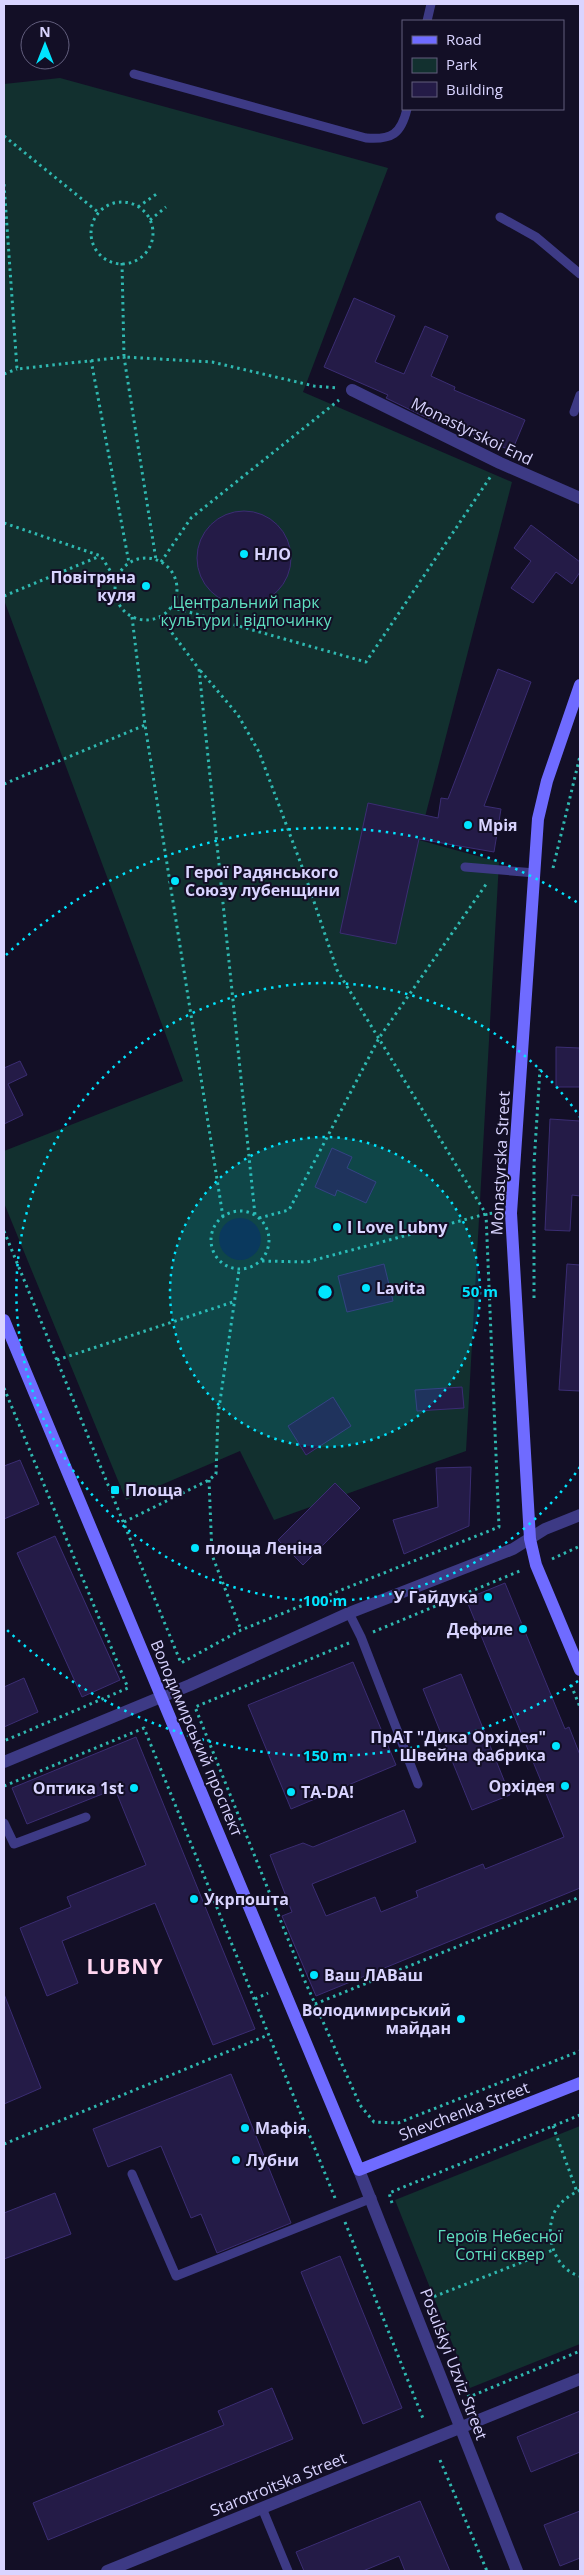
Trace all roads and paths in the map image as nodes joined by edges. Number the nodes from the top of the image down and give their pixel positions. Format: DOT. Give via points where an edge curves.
graph roads {
  1 [pos="431,4"];
  2 [pos="427,20"];
  3 [pos="134,74"];
  4 [pos="407,110"];
  5 [pos="4,136"];
  6 [pos="4,184"];
  7 [pos="158,192"];
  8 [pos="138,207"];
  9 [pos="166,207"];
  10 [pos="98,212"];
  11 [pos="500,217"];
  12 [pos="150,220"];
  13 [pos="122,263"];
  14 [pos="580,274"];
  15 [pos="124,357"];
  16 [pos="91,360"];
  17 [pos="17,368"];
  18 [pos="4,374"];
  19 [pos="352,390"];
  20 [pos="580,395"];
  21 [pos="574,412"];
  22 [pos="500,463"];
  23 [pos="580,498"];
  24 [pos="4,523"];
  25 [pos="101,556"];
  26 [pos="156,560"];
  27 [pos="161,562"];
  28 [pos="129,563"];
  29 [pos="116,580"];
  30 [pos="4,596"];
  31 [pos="172,608"];
  32 [pos="132,618"];
  33 [pos="160,618"];
  34 [pos="199,669"];
  35 [pos="580,685"];
  36 [pos="145,725"];
  37 [pos="580,756"];
  38 [pos="4,784"];
  39 [pos="465,867"];
  40 [pos="498,868"];
  41 [pos="535,873"];
  42 [pos="552,876"];
  43 [pos="380,1038"];
  44 [pos="540,1063"];
  45 [pos="511,1213"];
  46 [pos="486,1214"];
  47 [pos="257,1216"];
  48 [pos="223,1217"];
  49 [pos="4,1231"];
  50 [pos="262,1261"];
  51 [pos="239,1270"];
  52 [pos="233,1302"];
  53 [pos="534,1307"];
  54 [pos="4,1320"];
  55 [pos="57,1360"];
  56 [pos="4,1388"];
  57 [pos="209,1480"];
  58 [pos="580,1515"];
  59 [pos="124,1522"];
  60 [pos="530,1539"];
  61 [pos="580,1546"];
  62 [pos="551,1558"];
  63 [pos="349,1613"];
  64 [pos="241,1630"];
  65 [pos="580,1670"];
  66 [pos="162,1697"];
  67 [pos="195,1706"];
  68 [pos="4,1741"];
  69 [pos="4,1762"];
  70 [pos="418,1784"];
  71 [pos="4,1786"];
  72 [pos="86,1817"];
  73 [pos="4,1823"];
  74 [pos="580,1897"];
  75 [pos="315,2004"];
  76 [pos="268,2035"];
  77 [pos="580,2051"];
  78 [pos="580,2083"];
  79 [pos="580,2115"];
  80 [pos="553,2126"];
  81 [pos="4,2144"];
  82 [pos="359,2170"];
  83 [pos="132,2174"];
  84 [pos="579,2191"];
  85 [pos="372,2198"];
  86 [pos="392,2206"];
  87 [pos="341,2211"];
  88 [pos="553,2250"];
  89 [pos="580,2276"];
  90 [pos="432,2308"];
  91 [pos="580,2350"];
  92 [pos="461,2379"];
  93 [pos="580,2379"];
  94 [pos="424,2421"];
  95 [pos="462,2428"];
  96 [pos="440,2460"];
  97 [pos="262,2508"];
  98 [pos="106,2571"];
  99 [pos="288,2571"];
  100 [pos="487,2571"];
  101 [pos="516,2571"];
  1 -- 2 [label="lane"];
  3 -- 4 [label="lane" via="366,138 384,138 398,131 403,126"];
  5 -- 10 [label="path"];
  6 -- 17 [label="path"];
  7 -- 8 [label="path"];
  8 -- 10 [label="path" via="122,202 108,205"];
  8 -- 12 [label="path"];
  9 -- 12 [label="path"];
  10 -- 13 [label="path" via="91,232 94,246 111,262"];
  11 -- 14 [label="lane" via="536,237"];
  12 -- 13 [label="path" via="153,232 144,254 135,261"];
  13 -- 15 [label="path"];
  15 -- 16 [label="path"];
  15 -- 19 [label="path" via="212,362 314,386"];
  15 -- 26 [label="path"];
  16 -- 17 [label="path"];
  16 -- 28 [label="path"];
  17 -- 18 [label="path"];
  19 -- 22 [label="street, Monastyrskoi End"];
  19 -- 27 [label="path" via="191,518"];
  20 -- 21 [label="lane"];
  22 -- 23 [label="street, Monastyrskoi End"];
  22 -- 31 [label="path" via="366,662"];
  24 -- 25 [label="path"];
  25 -- 29 [label="path"];
  25 -- 30 [label="path"];
  26 -- 27 [label="path"];
  26 -- 28 [label="path" via="138,559"];
  27 -- 31 [label="path" via="175,578 177,588"];
  28 -- 29 [label="path"];
  29 -- 32 [label="path" via="114,591 117,601"];
  31 -- 33 [label="path"];
  32 -- 33 [label="path"];
  32 -- 36 [label="path"];
  33 -- 34 [label="path"];
  34 -- 43 [label="path" via="238,715 258,752 337,970"];
  34 -- 47 [label="path"];
  35 -- 41 [label="main road, Monastyrska Street" via="538,819"];
  36 -- 38 [label="path"];
  36 -- 48 [label="path"];
  37 -- 42 [label="path"];
  39 -- 40 [label="lane"];
  40 -- 41 [label="lane"];
  40 -- 43 [label="path"];
  41 -- 45 [label="main road, Monastyrska Street"];
  43 -- 46 [label="path"];
  43 -- 47 [label="path" via="289,1210"];
  44 -- 53 [label="path" via="534,1164"];
  45 -- 46 [label="path"];
  45 -- 60 [label="main road, Monastyrska Street"];
  46 -- 50 [label="path" via="307,1262"];
  46 -- 64 [label="path" via="499,1527"];
  47 -- 48 [label="path" via="244,1211"];
  47 -- 50 [label="path" via="269,1234 270,1244"];
  48 -- 51 [label="path" via="213,1230 213,1251 218,1260"];
  49 -- 55 [label="path"];
  50 -- 51 [label="path"];
  51 -- 52 [label="path"];
  52 -- 55 [label="path"];
  52 -- 57 [label="path" via="218,1415 216,1474"];
  54 -- 66 [label="main road, Володимирський проспект"];
  55 -- 59 [label="path"];
  56 -- 68 [label="path" via="128,1688"];
  57 -- 59 [label="path"];
  57 -- 64 [label="path" via="212,1554"];
  58 -- 60 [label="street" via="545,1529"];
  59 -- 64 [label="path" via="181,1662"];
  60 -- 63 [label="street" via="513,1549"];
  60 -- 65 [label="main road, Monastyrska Street" via="536,1564"];
  61 -- 62 [label="path"];
  63 -- 66 [label="street"];
  63 -- 70 [label="lane"];
  66 -- 69 [label="street"];
  66 -- 82 [label="main road, Володимирський проспект"];
  67 -- 75 [label="path"];
  71 -- 76 [label="path" via="144,1728"];
  72 -- 73 [label="lane" via="14,1844"];
  74 -- 75 [label="path"];
  75 -- 77 [label="path" via="360,2105 374,2122 398,2123"];
  76 -- 81 [label="path"];
  76 -- 87 [label="path"];
  78 -- 82 [label="main road, Shevchenka Street"];
  79 -- 80 [label="path"];
  80 -- 84 [label="path"];
  80 -- 86 [label="path" via="390,2193"];
  82 -- 85 [label="street, Posulskyi Uzviz Street"];
  83 -- 87 [label="lane" via="176,2276"];
  84 -- 88 [label="path" via="569,2195 554,2212 550,2228"];
  85 -- 87 [label="lane"];
  85 -- 95 [label="street, Posulskyi Uzviz Street"];
  87 -- 94 [label="path"];
  88 -- 89 [label="path" via="563,2266"];
  88 -- 90 [label="path" via="428,2299"];
  91 -- 92 [label="path" via="468,2397"];
  93 -- 95 [label="street, Starotroitska Street"];
  95 -- 97 [label="street, Starotroitska Street"];
  95 -- 101 [label="street, Posulskyi Uzviz Street"];
  96 -- 100 [label="path"];
  97 -- 98 [label="street, Starotroitska Street"];
  97 -- 99 [label="lane"];
}
